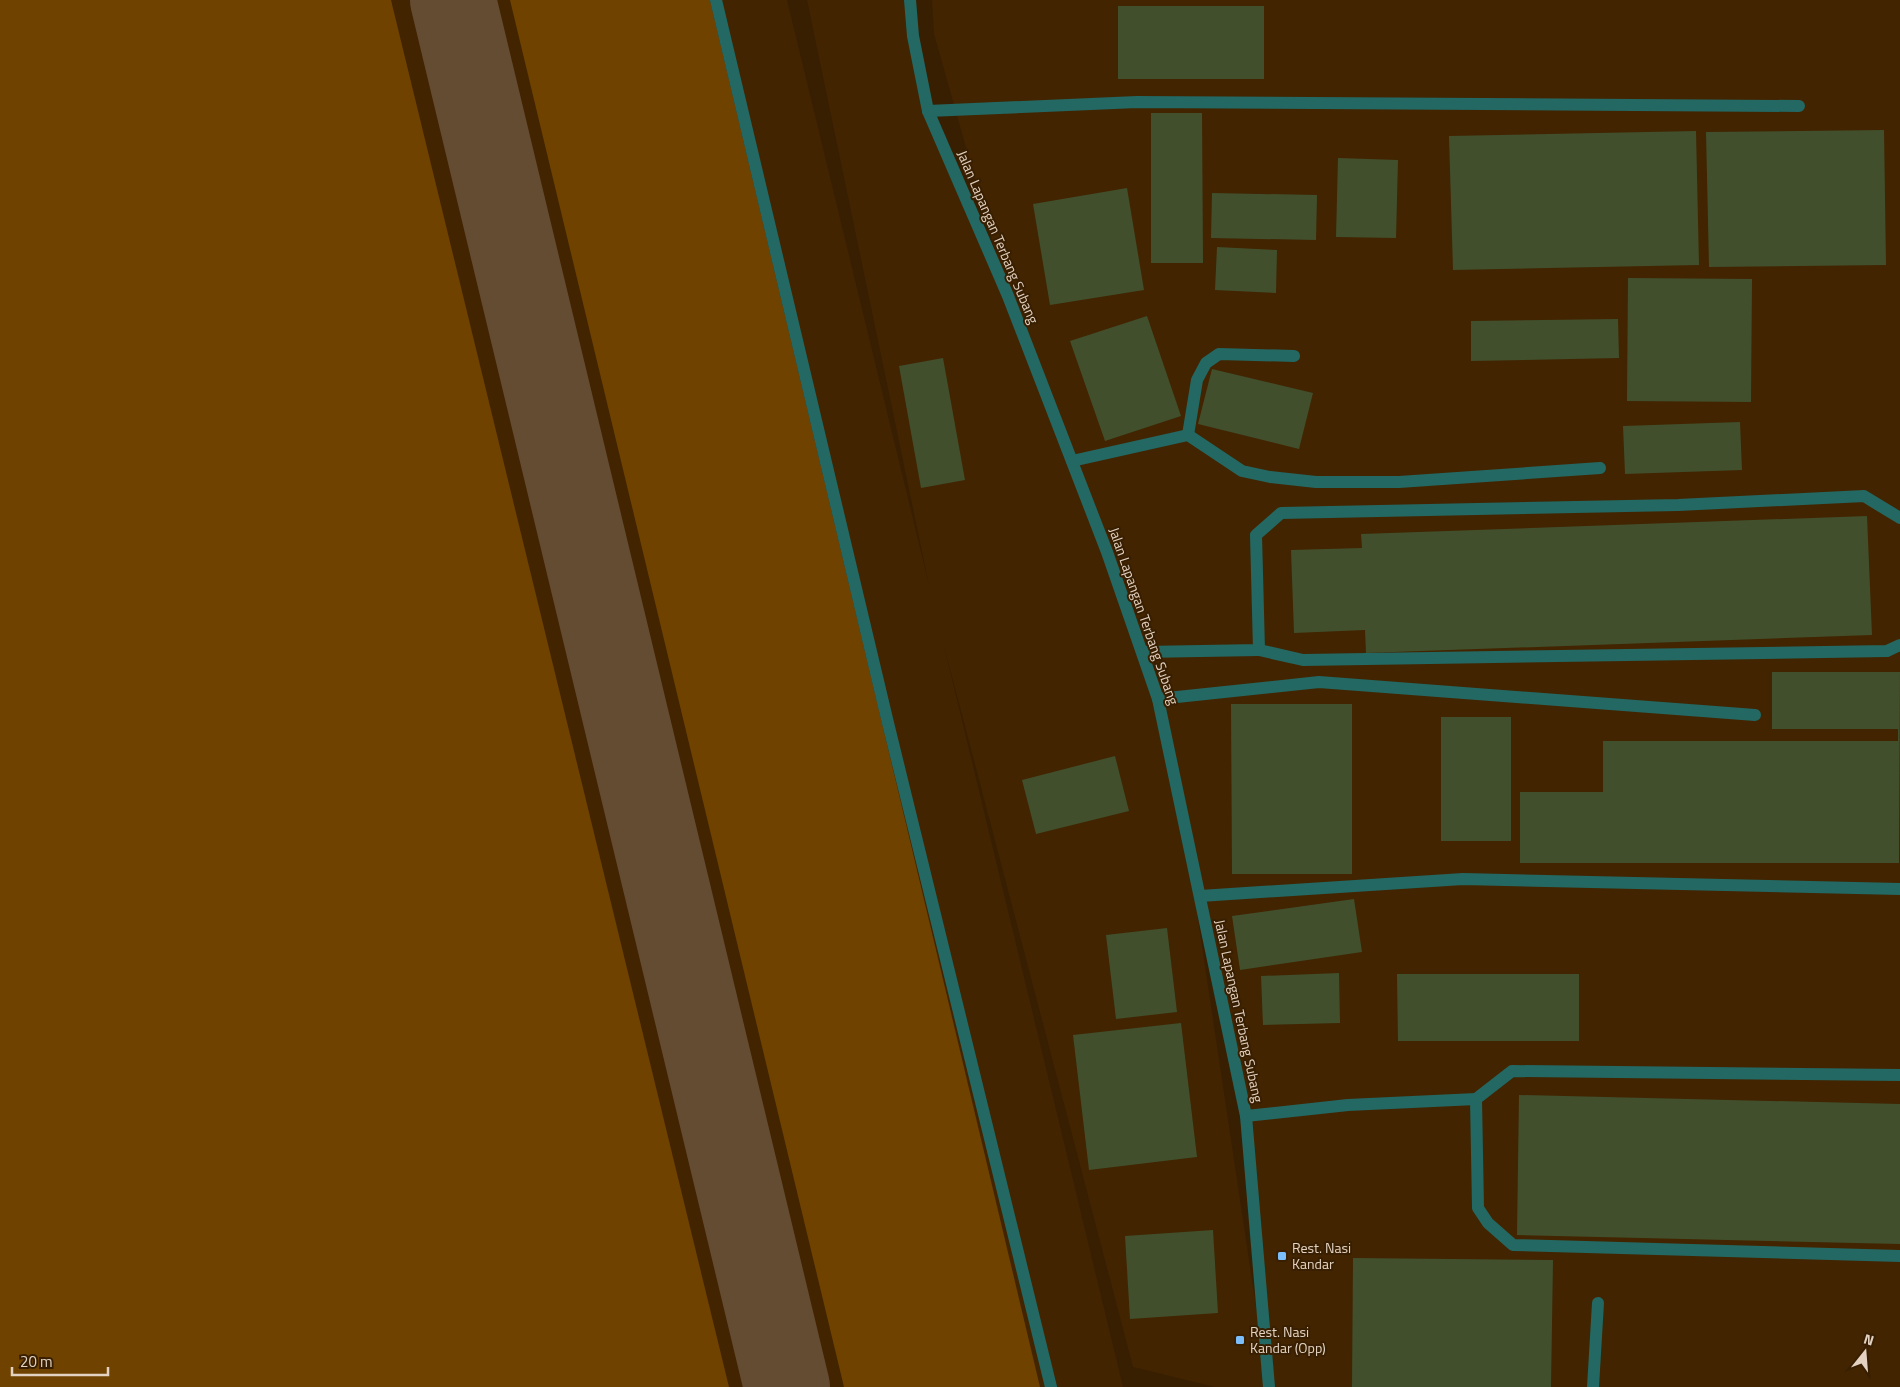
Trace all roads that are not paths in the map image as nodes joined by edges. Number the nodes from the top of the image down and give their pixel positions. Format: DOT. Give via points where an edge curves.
graph roads {
  1 [pos="716,0"];
  2 [pos="910,0"];
  3 [pos="1799,106"];
  4 [pos="928,111"];
  5 [pos="1294,356"];
  6 [pos="1188,435"];
  7 [pos="1072,461"];
  8 [pos="1600,468"];
  9 [pos="1900,518"];
  10 [pos="1900,645"];
  11 [pos="1259,650"];
  12 [pos="1143,652"];
  13 [pos="1158,699"];
  14 [pos="1754,715"];
  15 [pos="1900,889"];
  16 [pos="1200,896"];
  17 [pos="1900,1075"];
  18 [pos="1476,1099"];
  19 [pos="1246,1116"];
  20 [pos="1900,1256"];
  21 [pos="1598,1302"];
  22 [pos="1051,1387"];
  23 [pos="1269,1387"];
  24 [pos="1593,1387"];
  1 -- 22 [label="street" via="890,732"];
  2 -- 4 [label="street, Jalan Lapangan Terbang Subang" via="913,36"];
  3 -- 4 [label="street" via="1137,102"];
  4 -- 7 [label="street, Jalan Lapangan Terbang Subang" via="1008,296"];
  5 -- 6 [label="street" via="1219,354 1206,363 1197,380"];
  6 -- 7 [label="street"];
  6 -- 8 [label="street" via="1242,470 1316,482 1398,482"];
  7 -- 12 [label="street, Jalan Lapangan Terbang Subang"];
  9 -- 11 [label="street" via="1864,496 1678,505 1281,514 1256,535"];
  10 -- 11 [label="street" via="1887,651 1303,660"];
  11 -- 12 [label="street"];
  12 -- 13 [label="street, Jalan Lapangan Terbang Subang"];
  13 -- 14 [label="street" via="1319,682"];
  13 -- 16 [label="street, Jalan Lapangan Terbang Subang"];
  15 -- 16 [label="street" via="1463,879"];
  16 -- 19 [label="street, Jalan Lapangan Terbang Subang"];
  17 -- 18 [label="street" via="1512,1071"];
  18 -- 19 [label="street" via="1348,1105"];
  18 -- 20 [label="street" via="1478,1208 1488,1223 1513,1245"];
  19 -- 23 [label="street, Jalan Lapangan Terbang Subang"];
  21 -- 24 [label="street"];
}
